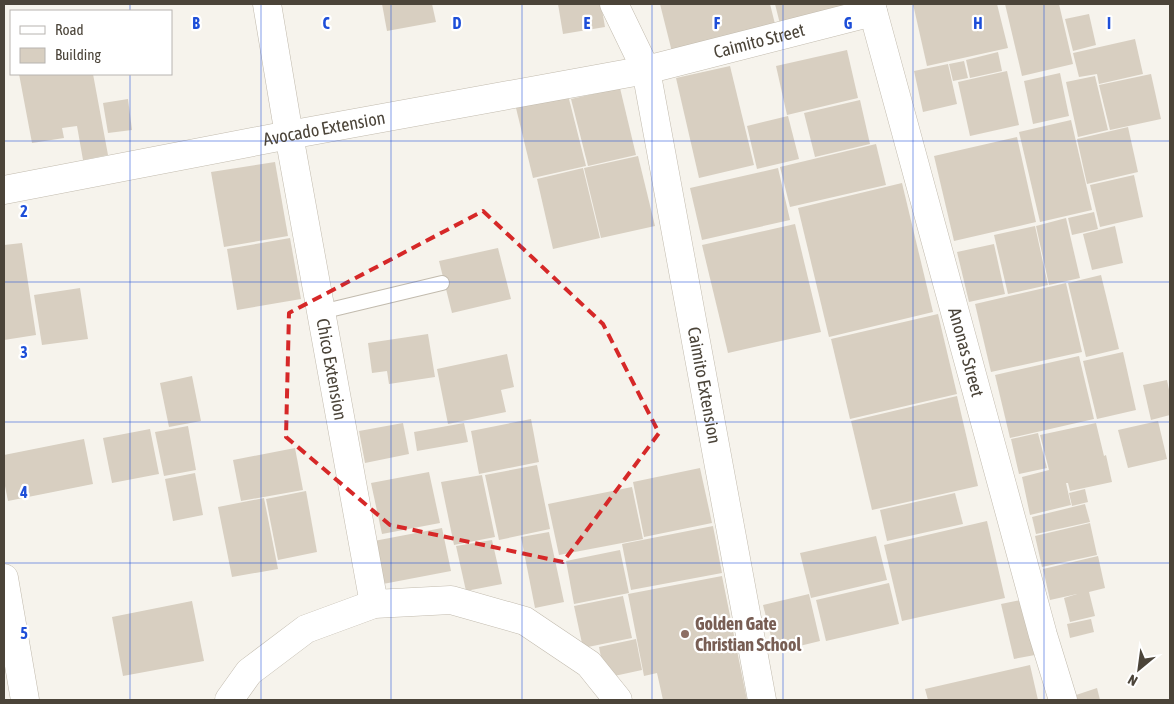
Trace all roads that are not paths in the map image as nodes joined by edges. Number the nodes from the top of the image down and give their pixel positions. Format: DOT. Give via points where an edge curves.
graph roads {
  1 [pos="267,4"];
  2 [pos="614,4"];
  3 [pos="872,8"];
  4 [pos="646,70"];
  5 [pos="289,135"];
  6 [pos="4,190"];
  7 [pos="442,283"];
  8 [pos="321,312"];
  9 [pos="4,578"];
  10 [pos="374,604"];
  11 [pos="25,700"];
  12 [pos="229,700"];
  13 [pos="618,700"];
  14 [pos="762,700"];
  15 [pos="1062,700"];
  1 -- 5 [label="street, Chico Extension"];
  2 -- 4 [label="street, Caimito Extension"];
  3 -- 4 [label="street, Caimito Street"];
  3 -- 15 [label="street, Anonas Street"];
  4 -- 5 [label="street, Avocado Extension"];
  4 -- 14 [label="street, Caimito Extension"];
  5 -- 6 [label="street, Avocado Extension"];
  5 -- 8 [label="street, Chico Extension"];
  7 -- 8 [label="lane"];
  8 -- 10 [label="street, Chico Extension"];
  9 -- 11 [label="street"];
  10 -- 12 [label="street" via="306,629 249,672"];
  10 -- 13 [label="street" via="450,600 525,621 589,664"];
}
